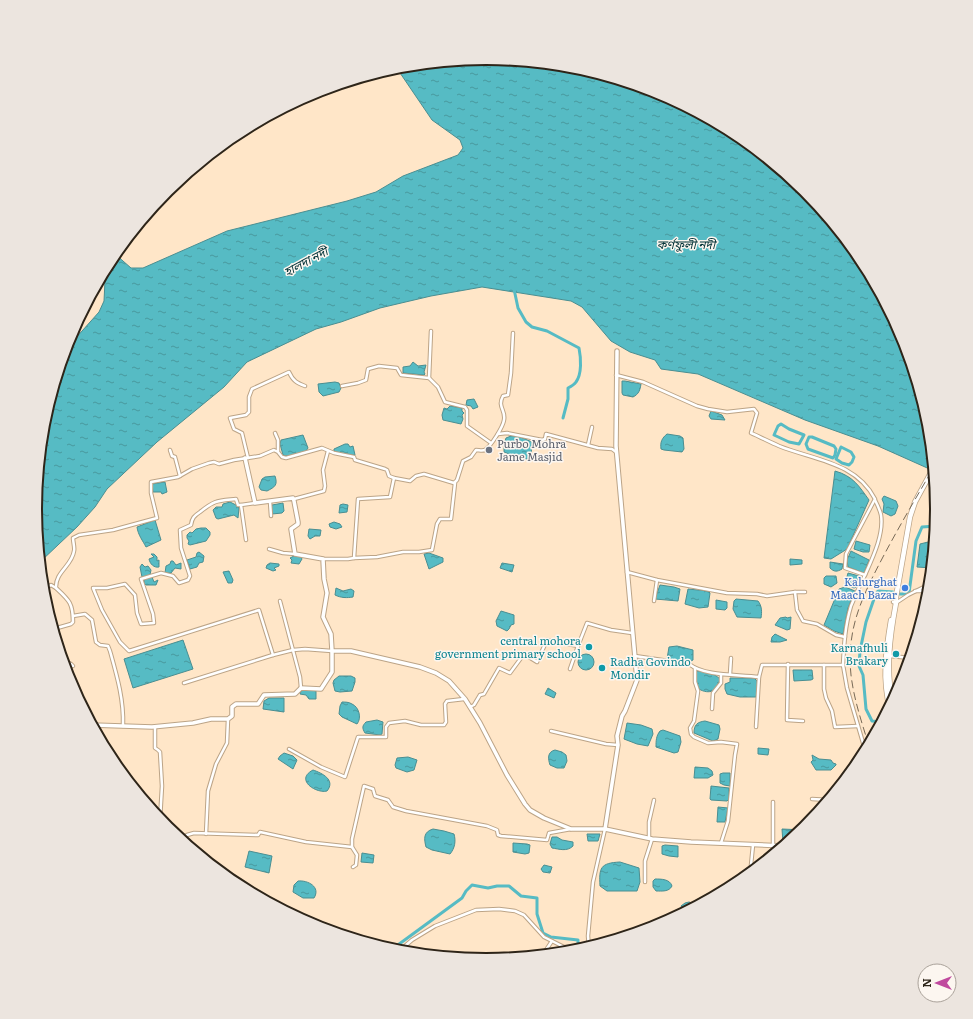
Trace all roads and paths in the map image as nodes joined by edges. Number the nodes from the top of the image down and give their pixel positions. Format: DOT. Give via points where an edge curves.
graph roads {
  1 [pos="431,331"];
  2 [pos="513,333"];
  3 [pos="617,351"];
  4 [pos="616,375"];
  5 [pos="429,378"];
  6 [pos="305,386"];
  7 [pos="342,386"];
  8 [pos="592,427"];
  9 [pos="275,433"];
  10 [pos="497,434"];
  11 [pos="491,443"];
  12 [pos="588,445"];
  13 [pos="170,450"];
  14 [pos="328,451"];
  15 [pos="278,452"];
  16 [pos="616,452"];
  17 [pos="246,458"];
  18 [pos="930,475"];
  19 [pos="180,476"];
  20 [pos="394,478"];
  21 [pos="454,482"];
  22 [pos="294,499"];
  23 [pos="875,499"];
  24 [pos="270,502"];
  25 [pos="255,504"];
  26 [pos="241,505"];
  27 [pos="271,516"];
  28 [pos="246,540"];
  29 [pos="270,549"];
  30 [pos="295,554"];
  31 [pos="354,558"];
  32 [pos="323,559"];
  33 [pos="627,572"];
  34 [pos="865,575"];
  35 [pos="657,580"];
  36 [pos="49,586"];
  37 [pos="924,587"];
  38 [pos="56,588"];
  39 [pos="915,591"];
  40 [pos="795,592"];
  41 [pos="805,592"];
  42 [pos="923,592"];
  43 [pos="280,601"];
  44 [pos="654,601"];
  45 [pos="895,603"];
  46 [pos="73,616"];
  47 [pos="58,628"];
  48 [pos="632,633"];
  49 [pos="845,637"];
  50 [pos="578,646"];
  51 [pos="293,650"];
  52 [pos="332,651"];
  53 [pos="273,655"];
  54 [pos="888,655"];
  55 [pos="635,656"];
  56 [pos="905,657"];
  57 [pos="731,658"];
  58 [pos="70,664"];
  59 [pos="788,664"];
  60 [pos="824,665"];
  61 [pos="843,665"];
  62 [pos="73,666"];
  63 [pos="695,668"];
  64 [pos="570,669"];
  65 [pos="730,674"];
  66 [pos="721,675"];
  67 [pos="759,677"];
  68 [pos="184,683"];
  69 [pos="301,688"];
  70 [pos="890,694"];
  71 [pos="465,699"];
  72 [pos="888,699"];
  73 [pos="470,707"];
  74 [pos="712,708"];
  75 [pos="228,719"];
  76 [pos="804,721"];
  77 [pos="98,725"];
  78 [pos="123,726"];
  79 [pos="155,726"];
  80 [pos="858,726"];
  81 [pos="756,727"];
  82 [pos="551,731"];
  83 [pos="863,744"];
  84 [pos="618,746"];
  85 [pos="289,750"];
  86 [pos="812,799"];
  87 [pos="654,800"];
  88 [pos="824,800"];
  89 [pos="773,802"];
  90 [pos="160,812"];
  91 [pos="571,829"];
  92 [pos="604,829"];
  93 [pos="206,834"];
  94 [pos="185,836"];
  95 [pos="650,838"];
  96 [pos="721,844"];
  97 [pos="753,845"];
  98 [pos="773,846"];
  99 [pos="777,846"];
  100 [pos="352,847"];
  101 [pos="751,866"];
  102 [pos="353,867"];
  103 [pos="645,882"];
  104 [pos="552,941"];
  105 [pos="589,942"];
  106 [pos="405,946"];
  107 [pos="563,947"];
  108 [pos="546,950"];
  1 -- 5 [label="street"];
  2 -- 10 [label="street" via="509,390 508,395 500,401 504,419"];
  3 -- 4 [label="street"];
  4 -- 16 [label="street"];
  4 -- 23 [label="street" via="643,382 708,409 727,412 754,409 757,413 751,433 778,446 850,471 862,481"];
  5 -- 7 [label="street" via="404,376 399,374 397,368 379,366 368,369 366,380"];
  5 -- 11 [label="street" via="438,387 445,402 465,407 466,426"];
  6 -- 17 [label="street" via="297,384 289,372 253,387 249,397 249,412 230,418 234,429 242,433"];
  8 -- 12 [label="street"];
  9 -- 15 [label="street"];
  10 -- 11 [label="street"];
  10 -- 12 [label="street" via="507,433 545,440 546,434"];
  11 -- 21 [label="street" via="485,450 476,450 464,461"];
  12 -- 16 [label="street"];
  13 -- 19 [label="street" via="175,457"];
  14 -- 15 [label="street" via="322,448 286,458"];
  14 -- 20 [label="street" via="354,457 356,460 385,469 389,476"];
  14 -- 22 [label="street" via="323,470 324,491"];
  15 -- 17 [label="street" via="274,450"];
  16 -- 33 [label="street"];
  17 -- 19 [label="street" via="219,464 209,463"];
  17 -- 25 [label="street"];
  18 -- 45 [label="highway" via="910,516"];
  19 -- 38 [label="street" via="151,482 157,518 73,538 74,552 56,580"];
  20 -- 21 [label="street" via="410,481 424,474"];
  20 -- 31 [label="street" via="390,497 357,501"];
  21 -- 31 [label="street" via="451,519 440,519 432,550"];
  22 -- 24 [label="street"];
  22 -- 30 [label="street" via="298,522 292,529"];
  23 -- 34 [label="street" via="881,515 880,534"];
  23 -- 34 [label="street" via="846,554 845,568"];
  24 -- 25 [label="street"];
  24 -- 27 [label="street"];
  25 -- 26 [label="street"];
  26 -- 28 [label="street"];
  26 -- 53 [label="street" via="238,505 236,499 210,504 193,517 191,525 180,530 181,548 190,576 188,580 179,583 173,576 161,573 141,580 154,623 141,624 135,595 125,584 93,588 120,642 129,651 259,610"];
  29 -- 30 [label="street"];
  30 -- 32 [label="street"];
  31 -- 32 [label="street"];
  32 -- 52 [label="street" via="327,593 323,617 331,634"];
  33 -- 35 [label="street"];
  33 -- 48 [label="street"];
  34 -- 49 [label="street" via="852,605"];
  35 -- 40 [label="street" via="727,593 767,596"];
  35 -- 44 [label="street"];
  36 -- 38 [label="street"];
  37 -- 39 [label="street"];
  38 -- 46 [label="street" via="70,601"];
  39 -- 42 [label="street"];
  39 -- 45 [label="street"];
  40 -- 41 [label="street"];
  40 -- 49 [label="street" via="797,610 803,621 817,624"];
  43 -- 51 [label="street"];
  45 -- 54 [label="highway"];
  46 -- 47 [label="street" via="71,624"];
  46 -- 78 [label="street" via="86,614 92,620 96,642 108,646 122,695"];
  48 -- 50 [label="street" via="587,623"];
  48 -- 55 [label="street"];
  49 -- 61 [label="street"];
  50 -- 64 [label="street"];
  50 -- 73 [label="street" via="547,640 536,662 524,654 510,673 499,668 484,694"];
  51 -- 52 [label="street"];
  51 -- 53 [label="street"];
  51 -- 69 [label="street"];
  52 -- 69 [label="street" via="332,672 323,687"];
  52 -- 71 [label="street" via="351,651 420,667 449,681"];
  53 -- 68 [label="street"];
  54 -- 56 [label="street"];
  54 -- 70 [label="highway"];
  54 -- 72 [label="highway" via="885,678"];
  55 -- 63 [label="street" via="689,664"];
  55 -- 84 [label="street" via="637,680 622,716 617,736"];
  57 -- 65 [label="street"];
  58 -- 62 [label="street"];
  59 -- 60 [label="street"];
  59 -- 67 [label="street" via="762,665"];
  59 -- 76 [label="street" via="787,720"];
  60 -- 61 [label="street"];
  60 -- 80 [label="street" via="824,689 835,727"];
  61 -- 80 [label="street"];
  63 -- 66 [label="street"];
  63 -- 96 [label="street" via="698,691 694,721 690,728 692,734 708,743 737,744 728,821"];
  65 -- 66 [label="street"];
  65 -- 67 [label="street"];
  66 -- 74 [label="street" via="714,693"];
  67 -- 81 [label="street"];
  69 -- 75 [label="street" via="295,694 264,695 258,704 236,704 232,707 232,716"];
  71 -- 73 [label="street"];
  71 -- 85 [label="street" via="447,701 444,725 394,722 386,727 386,737 358,737 345,777"];
  73 -- 91 [label="street" via="525,804 544,818"];
  75 -- 79 [label="street"];
  75 -- 93 [label="street" via="227,743 216,764 208,791"];
  77 -- 78 [label="street"];
  78 -- 79 [label="street"];
  79 -- 90 [label="street" via="155,748 160,752"];
  80 -- 83 [label="street"];
  82 -- 84 [label="street"];
  84 -- 92 [label="street"];
  86 -- 88 [label="street"];
  87 -- 95 [label="street" via="649,822"];
  89 -- 98 [label="street"];
  91 -- 92 [label="street"];
  91 -- 100 [label="street" via="549,833 547,840 501,836 497,830 487,826 392,807 388,800 375,796 373,789 364,786 353,831"];
  92 -- 95 [label="street"];
  92 -- 105 [label="street" via="593,882"];
  93 -- 94 [label="street" via="194,833"];
  93 -- 100 [label="street" via="258,835 260,832 306,842"];
  95 -- 96 [label="street"];
  95 -- 103 [label="street" via="645,861"];
  96 -- 97 [label="street"];
  97 -- 98 [label="street"];
  97 -- 101 [label="street"];
  98 -- 99 [label="street"];
  100 -- 102 [label="street" via="356,855 356,865"];
  104 -- 106 [label="street" via="544,937 524,915 499,909 476,910 435,926"];
  104 -- 107 [label="street"];
  104 -- 108 [label="street"];
}
